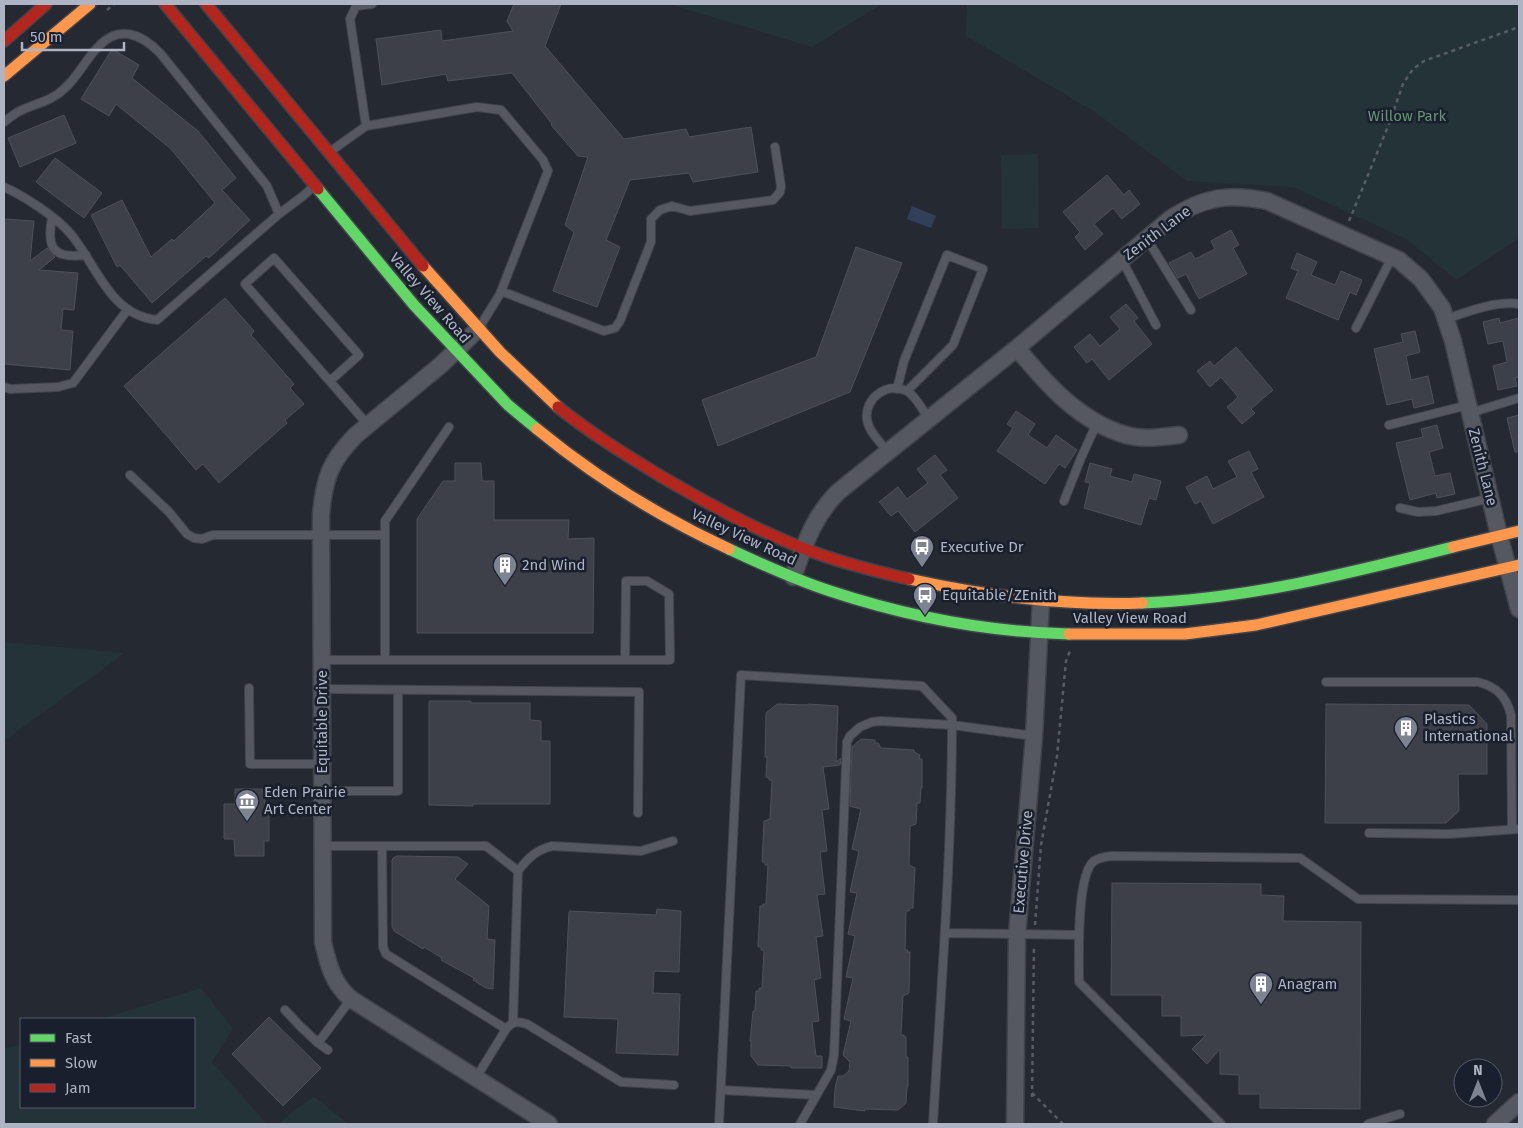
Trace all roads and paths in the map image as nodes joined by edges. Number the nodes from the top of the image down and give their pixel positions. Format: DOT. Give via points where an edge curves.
graph roads {
  1 [pos="46,4"];
  2 [pos="90,4"];
  3 [pos="165,4"];
  4 [pos="206,4"];
  5 [pos="372,4"];
  6 [pos="1519,27"];
  7 [pos="4,41"];
  8 [pos="4,76"];
  9 [pos="4,122"];
  10 [pos="366,126"];
  11 [pos="775,147"];
  12 [pos="329,153"];
  13 [pos="315,186"];
  14 [pos="4,187"];
  15 [pos="279,214"];
  16 [pos="52,218"];
  17 [pos="1344,234"];
  18 [pos="1147,239"];
  19 [pos="86,255"];
  20 [pos="1392,257"];
  21 [pos="1122,260"];
  22 [pos="501,291"];
  23 [pos="1519,304"];
  24 [pos="128,309"];
  25 [pos="1191,310"];
  26 [pos="1446,319"];
  27 [pos="1156,325"];
  28 [pos="1356,328"];
  29 [pos="478,329"];
  30 [pos="1017,348"];
  31 [pos="456,351"];
  32 [pos="330,381"];
  33 [pos="4,387"];
  34 [pos="897,389"];
  35 [pos="907,391"];
  36 [pos="1519,398"];
  37 [pos="1469,409"];
  38 [pos="929,419"];
  39 [pos="1098,423"];
  40 [pos="368,425"];
  41 [pos="1389,425"];
  42 [pos="449,428"];
  43 [pos="1179,435"];
  44 [pos="888,452"];
  45 [pos="130,475"];
  46 [pos="1491,498"];
  47 [pos="1064,502"];
  48 [pos="1400,508"];
  49 [pos="1519,531"];
  50 [pos="385,535"];
  51 [pos="1499,535"];
  52 [pos="322,536"];
  53 [pos="804,548"];
  54 [pos="1514,566"];
  55 [pos="793,576"];
  56 [pos="1041,600"];
  57 [pos="1519,609"];
  58 [pos="1039,632"];
  59 [pos="1062,649"];
  60 [pos="322,660"];
  61 [pos="385,660"];
  62 [pos="625,660"];
  63 [pos="1326,682"];
  64 [pos="249,688"];
  65 [pos="322,689"];
  66 [pos="398,690"];
  67 [pos="952,725"];
  68 [pos="1034,736"];
  69 [pos="323,764"];
  70 [pos="322,791"];
  71 [pos="638,814"];
  72 [pos="1515,829"];
  73 [pos="1369,834"];
  74 [pos="673,841"];
  75 [pos="322,846"];
  76 [pos="382,846"];
  77 [pos="518,871"];
  78 [pos="1519,900"];
  79 [pos="944,933"];
  80 [pos="1017,935"];
  81 [pos="1035,935"];
  82 [pos="1079,935"];
  83 [pos="351,999"];
  84 [pos="285,1010"];
  85 [pos="513,1022"];
  86 [pos="506,1029"];
  87 [pos="318,1043"];
  88 [pos="328,1050"];
  89 [pos="476,1078"];
  90 [pos="674,1085"];
  91 [pos="721,1090"];
  92 [pos="816,1095"];
  93 [pos="1519,1102"];
  94 [pos="1400,1114"];
  95 [pos="549,1124"];
  96 [pos="719,1124"];
  97 [pos="800,1124"];
  98 [pos="933,1124"];
  99 [pos="1015,1124"];
  100 [pos="1063,1124"];
  101 [pos="1221,1124"];
  102 [pos="1368,1124"];
  103 [pos="1496,1124"];
  1 -- 7 [label="main road"];
  2 -- 8 [label="main road"];
  3 -- 13 [label="main road, Valley View Road"];
  4 -- 12 [label="main road, Valley View Road"];
  5 -- 10 [label="lane" via="356,6 350,20"];
  6 -- 17 [label="path" via="1424,61 1413,69 1403,84"];
  9 -- 15 [label="lane" via="56,96 98,47 111,37 126,34 141,37 160,53 267,186"];
  10 -- 12 [label="lane"];
  10 -- 22 [label="lane" via="477,107 501,110 543,160 548,172"];
  11 -- 22 [label="lane" via="781,186 773,200 690,211 672,206 660,210 651,220 651,242 615,328 604,331"];
  12 -- 29 [label="main road, Valley View Road" via="428,274"];
  13 -- 15 [label="lane"];
  13 -- 31 [label="main road, Valley View Road"];
  14 -- 16 [label="lane" via="22,195"];
  15 -- 24 [label="lane" via="157,320"];
  16 -- 19 [label="lane" via="69,232"];
  16 -- 19 [label="lane" via="49,232 53,248 72,257"];
  17 -- 18 [label="street, Zenith Lane" via="1267,201 1246,197 1205,201 1186,208"];
  17 -- 20 [label="street, Zenith Lane"];
  18 -- 21 [label="street, Zenith Lane"];
  18 -- 25 [label="lane"];
  19 -- 24 [label="lane" via="99,279"];
  20 -- 26 [label="street, Zenith Lane" via="1421,279"];
  20 -- 28 [label="lane"];
  21 -- 27 [label="lane"];
  21 -- 30 [label="street, Zenith Lane"];
  22 -- 29 [label="lane"];
  23 -- 26 [label="lane" via="1492,306"];
  24 -- 33 [label="lane" via="74,383 58,387"];
  26 -- 37 [label="street, Zenith Lane"];
  29 -- 31 [label="street, Equitable Drive"];
  29 -- 53 [label="main road, Valley View Road" via="551,401 610,446 699,499"];
  30 -- 38 [label="street, Zenith Lane"];
  30 -- 39 [label="street" via="1041,378 1072,406"];
  31 -- 40 [label="street, Equitable Drive"];
  31 -- 55 [label="main road, Valley View Road" via="508,405 567,454 698,535"];
  32 -- 32 [label="lane" via="359,355 274,258 245,284"];
  32 -- 40 [label="lane"];
  34 -- 35 [label="lane"];
  34 -- 35 [label="lane" via="904,361 947,255 983,269 953,345"];
  34 -- 44 [label="lane" via="874,397 867,411 868,426"];
  35 -- 38 [label="lane"];
  36 -- 37 [label="lane"];
  37 -- 41 [label="lane"];
  37 -- 46 [label="street, Zenith Lane"];
  38 -- 44 [label="street, Zenith Lane"];
  39 -- 43 [label="street" via="1126,435 1150,438"];
  39 -- 47 [label="lane"];
  40 -- 52 [label="street, Equitable Drive" via="345,446 328,474 323,493"];
  42 -- 50 [label="lane" via="385,520"];
  44 -- 53 [label="street, Zenith Lane" via="825,505"];
  45 -- 52 [label="lane" via="194,538 213,535"];
  46 -- 48 [label="lane" via="1436,511"];
  46 -- 51 [label="street, Zenith Lane"];
  49 -- 51 [label="main road, Valley View Road"];
  50 -- 52 [label="lane"];
  50 -- 61 [label="lane"];
  51 -- 54 [label="street, Zenith Lane"];
  51 -- 56 [label="main road, Valley View Road" via="1325,578 1216,598 1115,605"];
  52 -- 60 [label="street, Equitable Drive"];
  53 -- 55 [label="street, Zenith Lane"];
  53 -- 56 [label="main road, Valley View Road" via="887,574 959,591"];
  54 -- 57 [label="street, Zenith Lane"];
  54 -- 58 [label="main road, Valley View Road" via="1256,625 1185,634"];
  55 -- 58 [label="main road, Valley View Road" via="829,591 903,612"];
  56 -- 58 [label="street, Executive Drive"];
  58 -- 68 [label="street, Executive Drive"];
  59 -- 81 [label="path" via="1071,649 1066,661 1057,756 1041,845"];
  60 -- 61 [label="lane"];
  60 -- 65 [label="street, Equitable Drive"];
  61 -- 62 [label="lane"];
  62 -- 62 [label="lane" via="626,581 647,581 669,594 670,660"];
  63 -- 72 [label="lane" via="1478,682 1499,691 1511,715"];
  64 -- 69 [label="lane" via="250,764"];
  65 -- 66 [label="lane"];
  65 -- 69 [label="street, Equitable Drive"];
  66 -- 70 [label="lane" via="398,791"];
  66 -- 71 [label="lane" via="639,692"];
  67 -- 68 [label="lane"];
  67 -- 79 [label="lane"];
  67 -- 91 [label="lane" via="952,718 922,686 741,675"];
  67 -- 92 [label="lane" via="872,722 860,727 847,742 834,1055 831,1070"];
  68 -- 80 [label="street, Executive Drive"];
  69 -- 70 [label="street, Equitable Drive"];
  70 -- 75 [label="street, Equitable Drive"];
  72 -- 73 [label="lane" via="1449,834"];
  74 -- 77 [label="lane" via="641,851 552,846 534,853"];
  75 -- 76 [label="lane"];
  75 -- 83 [label="street, Equitable Drive" via="323,942 334,979"];
  76 -- 77 [label="lane" via="486,846"];
  76 -- 86 [label="lane" via="383,947 386,954"];
  77 -- 85 [label="lane"];
  78 -- 82 [label="lane" via="1358,900 1300,858 1103,857 1093,862 1084,880"];
  79 -- 80 [label="lane"];
  79 -- 98 [label="lane"];
  80 -- 81 [label="lane"];
  80 -- 99 [label="street, Executive Drive"];
  81 -- 82 [label="lane"];
  81 -- 100 [label="path" via="1032,1093"];
  82 -- 101 [label="lane" via="1080,982"];
  83 -- 87 [label="lane"];
  83 -- 89 [label="street, Equitable Drive"];
  84 -- 87 [label="lane"];
  85 -- 86 [label="lane"];
  85 -- 90 [label="lane" via="527,1024 621,1082"];
  86 -- 89 [label="lane"];
  87 -- 88 [label="lane"];
  89 -- 95 [label="street, Equitable Drive"];
  91 -- 92 [label="lane"];
  91 -- 96 [label="lane"];
  92 -- 97 [label="lane"];
  93 -- 103 [label="street"];
  94 -- 102 [label="lane"];
}
